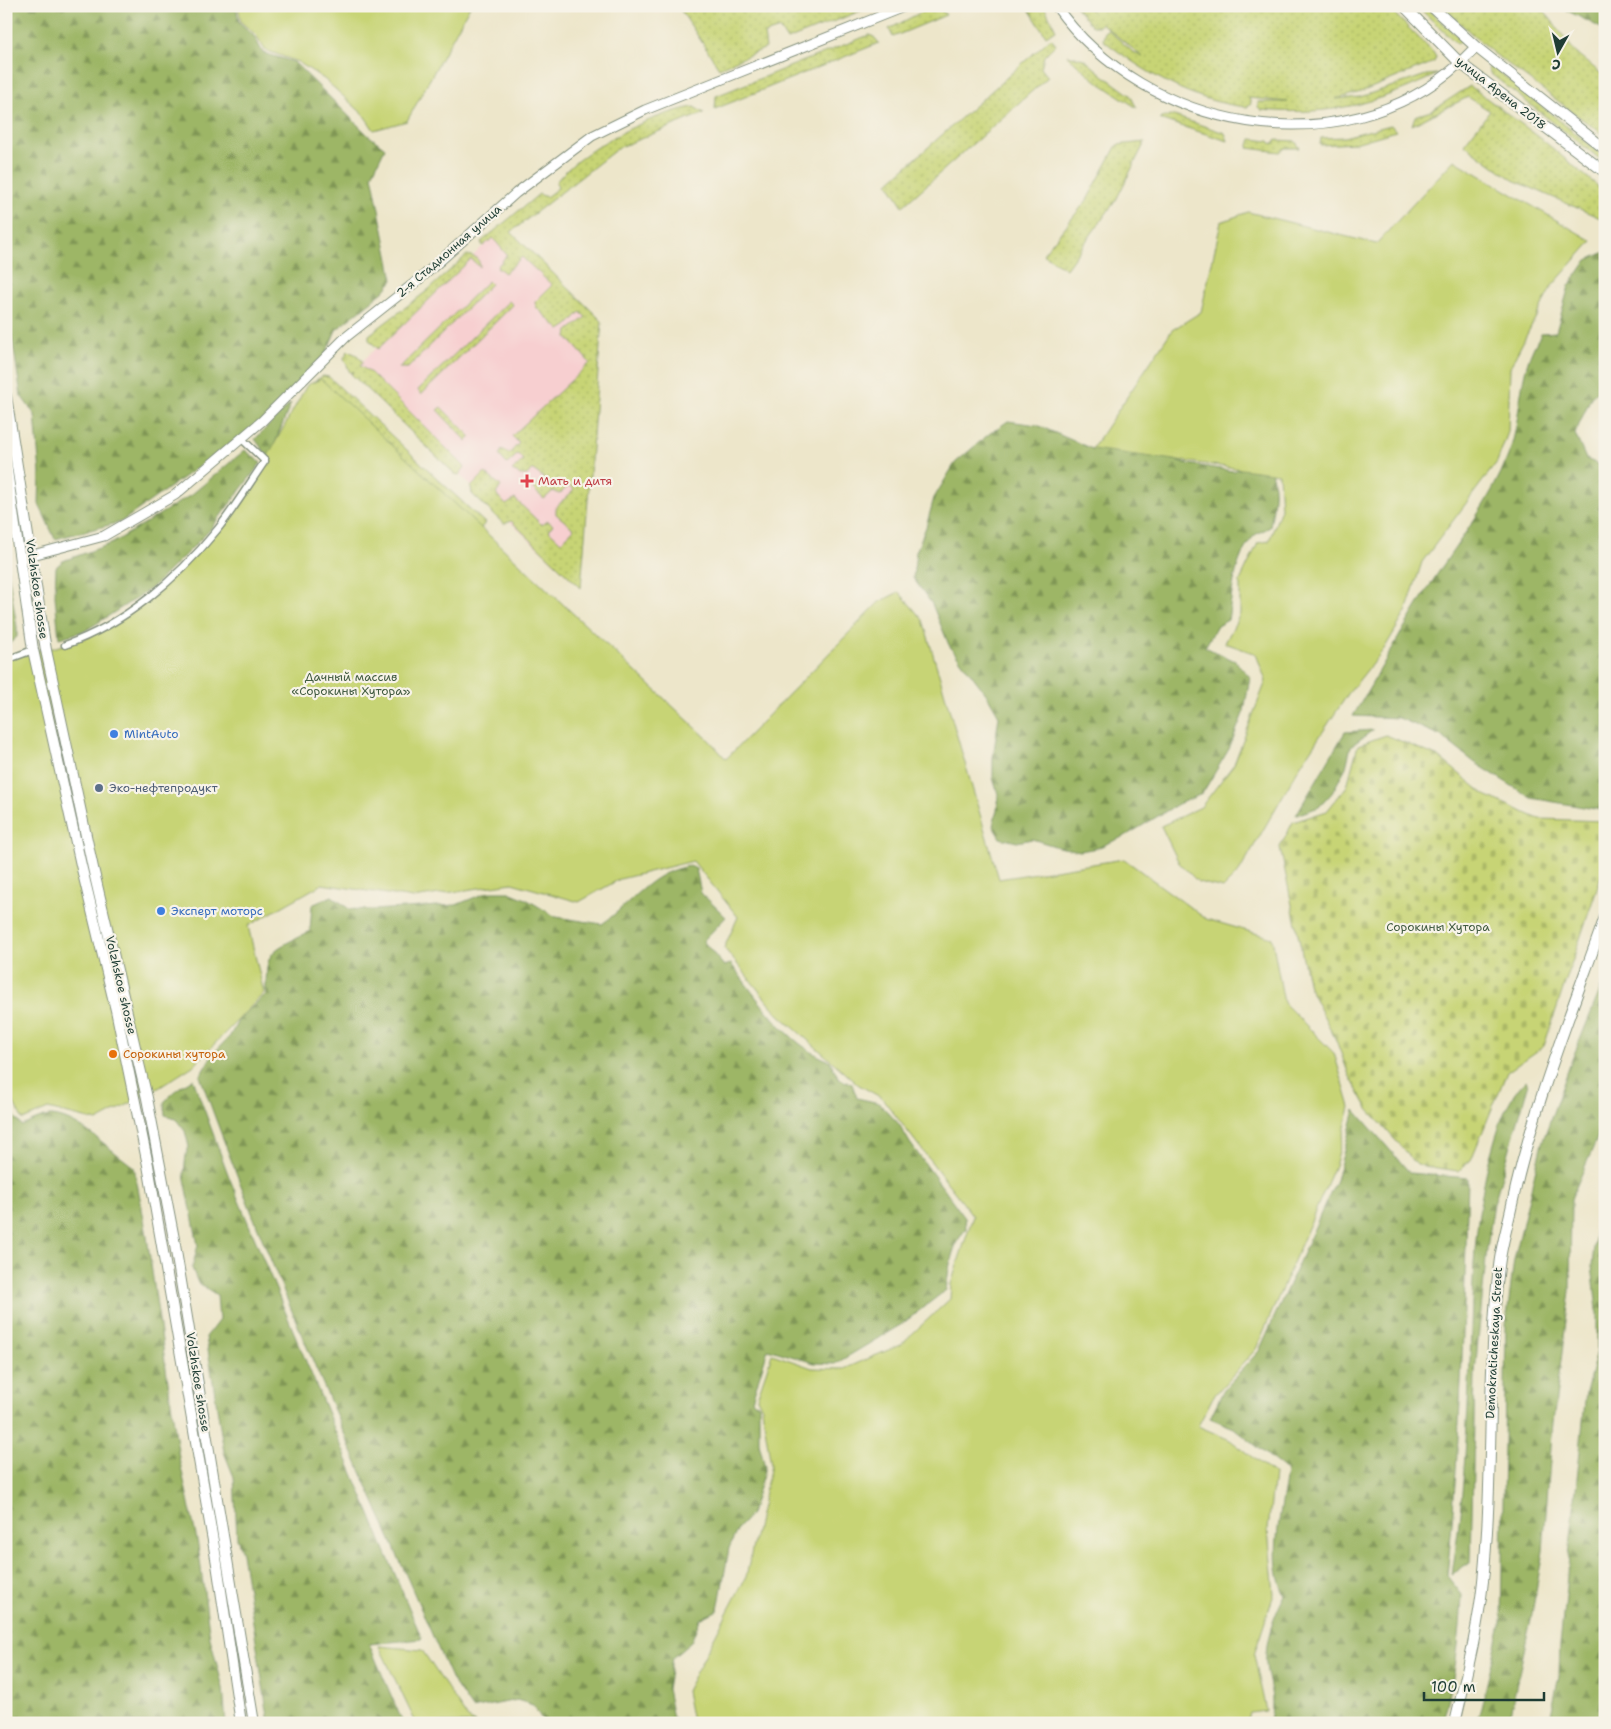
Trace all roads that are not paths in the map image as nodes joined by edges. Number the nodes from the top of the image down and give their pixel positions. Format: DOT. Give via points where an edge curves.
graph roads {
  1 [pos="906,6"];
  2 [pos="1056,6"];
  3 [pos="1404,6"];
  4 [pos="1431,6"];
  5 [pos="1476,47"];
  6 [pos="1460,63"];
  7 [pos="1605,149"];
  8 [pos="1605,172"];
  9 [pos="6,396"];
  10 [pos="242,439"];
  11 [pos="6,464"];
  12 [pos="32,556"];
  13 [pos="20,558"];
  14 [pos="66,645"];
  15 [pos="33,650"];
  16 [pos="6,660"];
  17 [pos="1605,917"];
  18 [pos="217,1564"];
  19 [pos="228,1566"];
  20 [pos="241,1723"];
  21 [pos="254,1723"];
  22 [pos="1455,1723"];
  1 -- 10 [label="main road, 2-я Стадионная улица" via="645,110 584,141 516,193 422,277 346,337"];
  2 -- 6 [label="main road" via="1072,28 1104,60 1154,92 1202,112 1248,122 1302,125 1366,114 1406,100"];
  3 -- 6 [label="main road, улица Арена 2018"];
  4 -- 5 [label="main road, улица Арена 2018"];
  5 -- 6 [label="main road"];
  5 -- 7 [label="main road, улица Арена 2018"];
  6 -- 8 [label="main road, улица Арена 2018"];
  9 -- 12 [label="main road, Volzhskoe shosse"];
  10 -- 12 [label="main road, 2-я Стадионная улица" via="175,495 137,518 104,536"];
  10 -- 14 [label="street" via="265,461 217,530 158,592 90,636"];
  11 -- 13 [label="main road, Volzhskoe shosse"];
  12 -- 13 [label="main road, 2-я Стадионная улица"];
  12 -- 19 [label="main road, Volzhskoe shosse" via="56,699 147,1098 174,1239"];
  13 -- 15 [label="main road, Volzhskoe shosse"];
  15 -- 16 [label="street"];
  15 -- 18 [label="main road, Volzhskoe shosse" via="145,1146"];
  17 -- 22 [label="main road, Demokraticheskaya Street" via="1539,1103 1517,1180 1499,1264 1490,1366 1488,1507 1483,1581 1472,1656"];
  18 -- 19 [label="street"];
  18 -- 20 [label="main road, Volzhskoe shosse"];
  19 -- 21 [label="main road, Volzhskoe shosse"];
}
